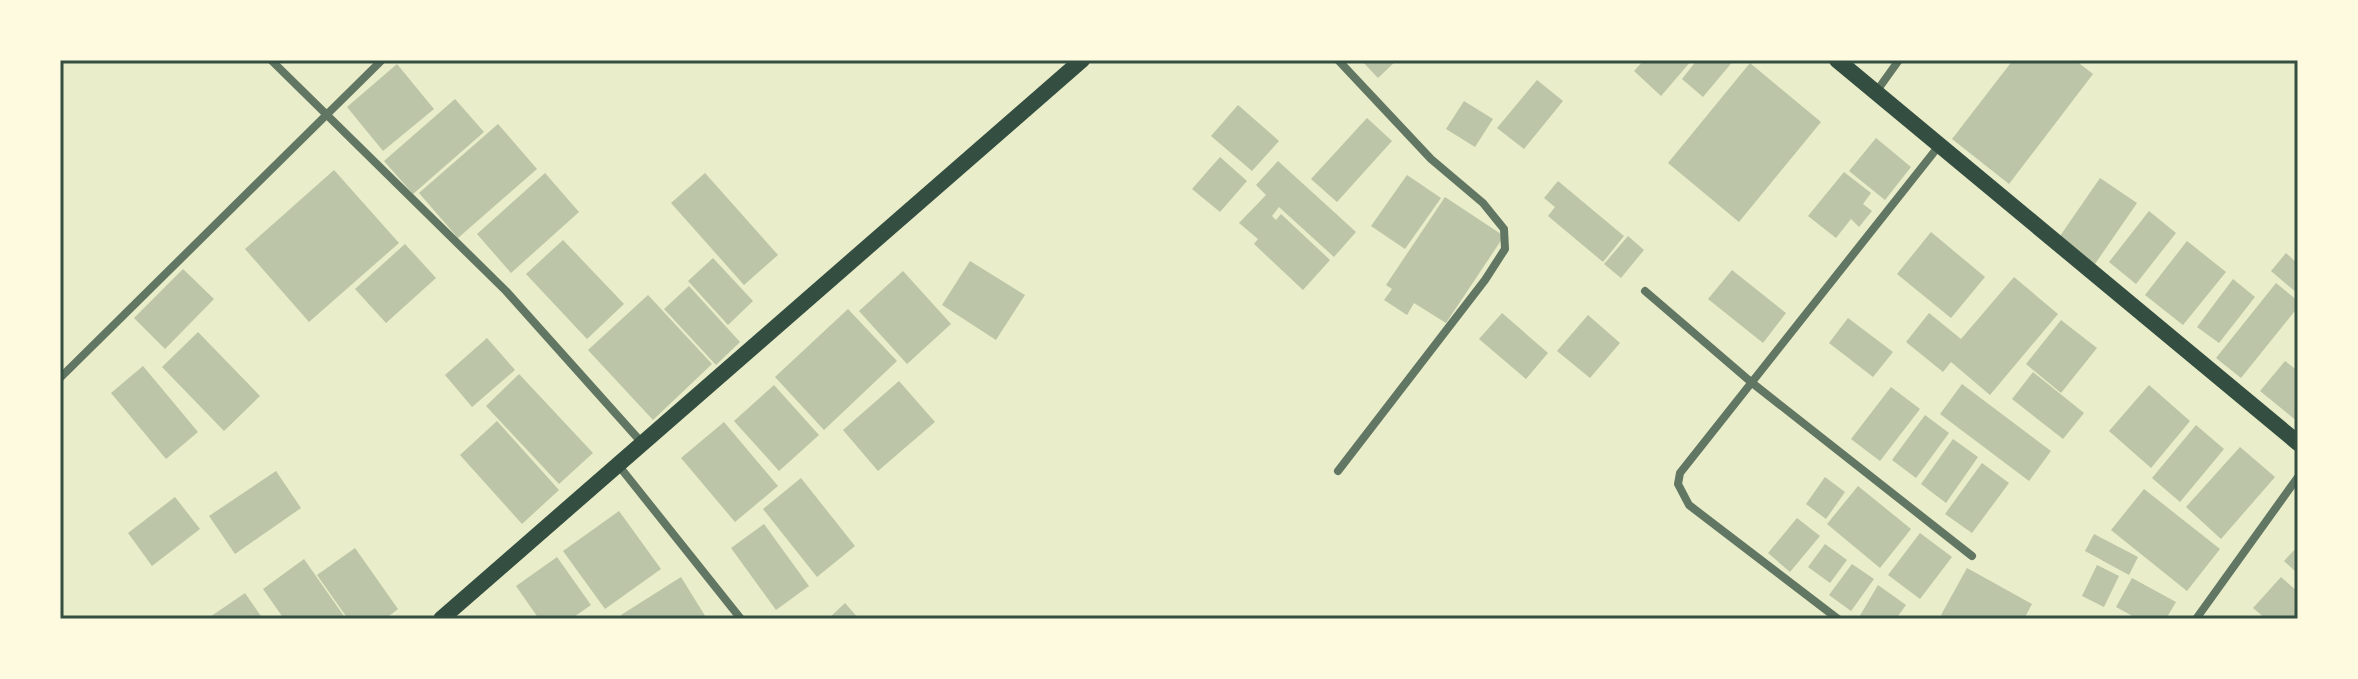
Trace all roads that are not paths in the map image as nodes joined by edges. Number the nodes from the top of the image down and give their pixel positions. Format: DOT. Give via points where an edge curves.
graph roads {
  1 [pos="271,60"];
  2 [pos="382,60"];
  3 [pos="1082,60"];
  4 [pos="1338,60"];
  5 [pos="1837,60"];
  6 [pos="1899,60"];
  7 [pos="1876,92"];
  8 [pos="324,115"];
  9 [pos="1938,147"];
  10 [pos="1645,291"];
  11 [pos="60,378"];
  12 [pos="1751,382"];
  13 [pos="2298,443"];
  14 [pos="643,445"];
  15 [pos="619,466"];
  16 [pos="1338,471"];
  17 [pos="2298,477"];
  18 [pos="1972,556"];
  19 [pos="441,619"];
  20 [pos="741,619"];
  21 [pos="1838,619"];
  22 [pos="2196,619"];
  1 -- 8 [label="street"];
  2 -- 8 [label="street"];
  3 -- 14 [label="main road"];
  4 -- 16 [label="street" via="1431,159 1483,203 1504,229 1505,249"];
  5 -- 7 [label="main road"];
  6 -- 7 [label="street"];
  7 -- 9 [label="main road"];
  8 -- 11 [label="street"];
  8 -- 14 [label="street" via="506,291"];
  9 -- 12 [label="street"];
  9 -- 13 [label="main road"];
  10 -- 12 [label="street"];
  12 -- 18 [label="street"];
  12 -- 21 [label="street" via="1680,473 1679,491 1689,505"];
  14 -- 15 [label="main road"];
  15 -- 19 [label="main road"];
  15 -- 20 [label="street"];
  17 -- 22 [label="street"];
}
